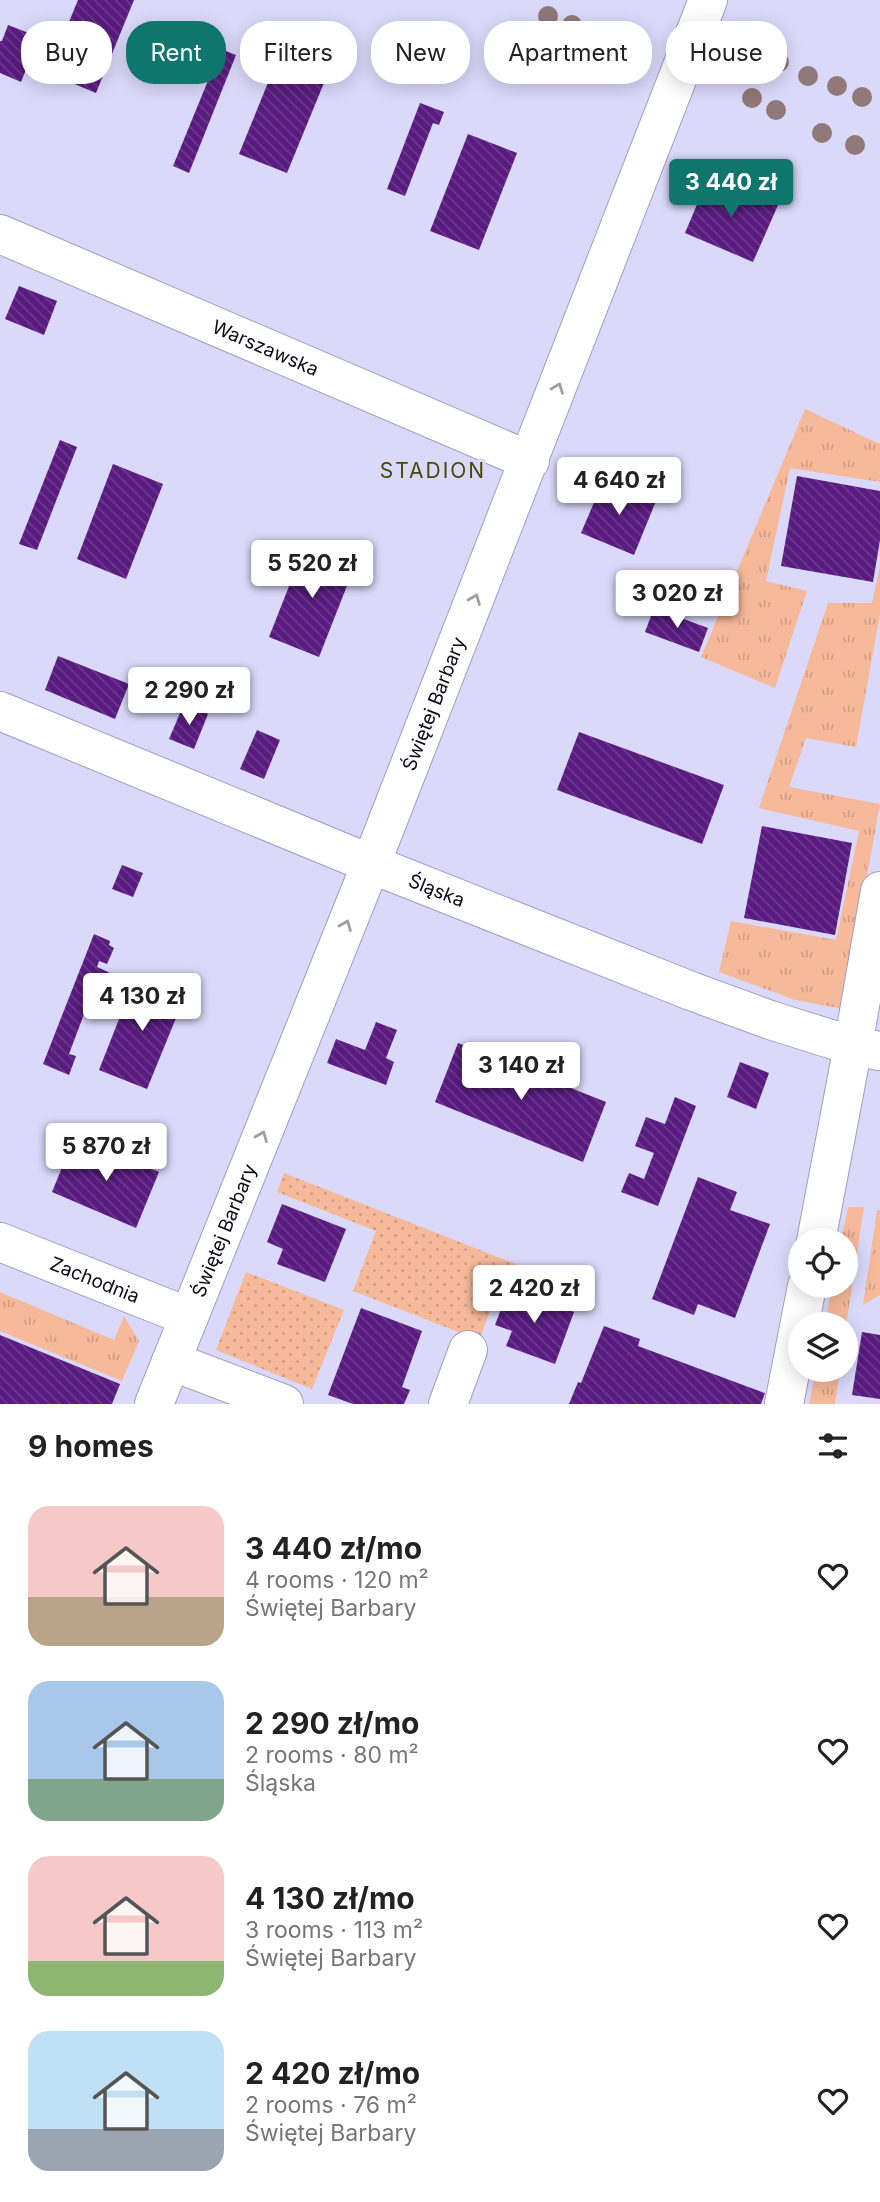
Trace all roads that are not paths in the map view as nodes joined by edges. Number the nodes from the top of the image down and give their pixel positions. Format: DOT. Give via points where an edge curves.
graph roads {
  1 [pos="708,0"];
  2 [pos="0,234"];
  3 [pos="530,461"];
  4 [pos="0,711"];
  5 [pos="371,864"];
  6 [pos="880,891"];
  7 [pos="867,1048"];
  8 [pos="819,1228"];
  9 [pos="0,1242"];
  10 [pos="805,1298"];
  11 [pos="189,1317"];
  12 [pos="468,1350"];
  13 [pos="171,1362"];
  14 [pos="154,1404"];
  15 [pos="284,1404"];
  16 [pos="448,1404"];
  17 [pos="784,1404"];
  3 -- 1 [label="street, Świętej Barbary, one-way"];
  2 -- 3 [label="street, Warszawska"];
  5 -- 3 [label="street, Świętej Barbary, one-way"];
  4 -- 5 [label="street, Śląska"];
  5 -- 7 [label="street, Śląska" via="713,999"];
  11 -- 5 [label="street, Świętej Barbary, one-way"];
  6 -- 7 [label="street"];
  7 -- 8 [label="street"];
  9 -- 11 [label="street, Zachodnia"];
  10 -- 17 [label="street"];
  11 -- 13 [label="street, Świętej Barbary"];
  12 -- 16 [label="street"];
  13 -- 14 [label="street, Świętej Barbary"];
  13 -- 15 [label="street"];
}
